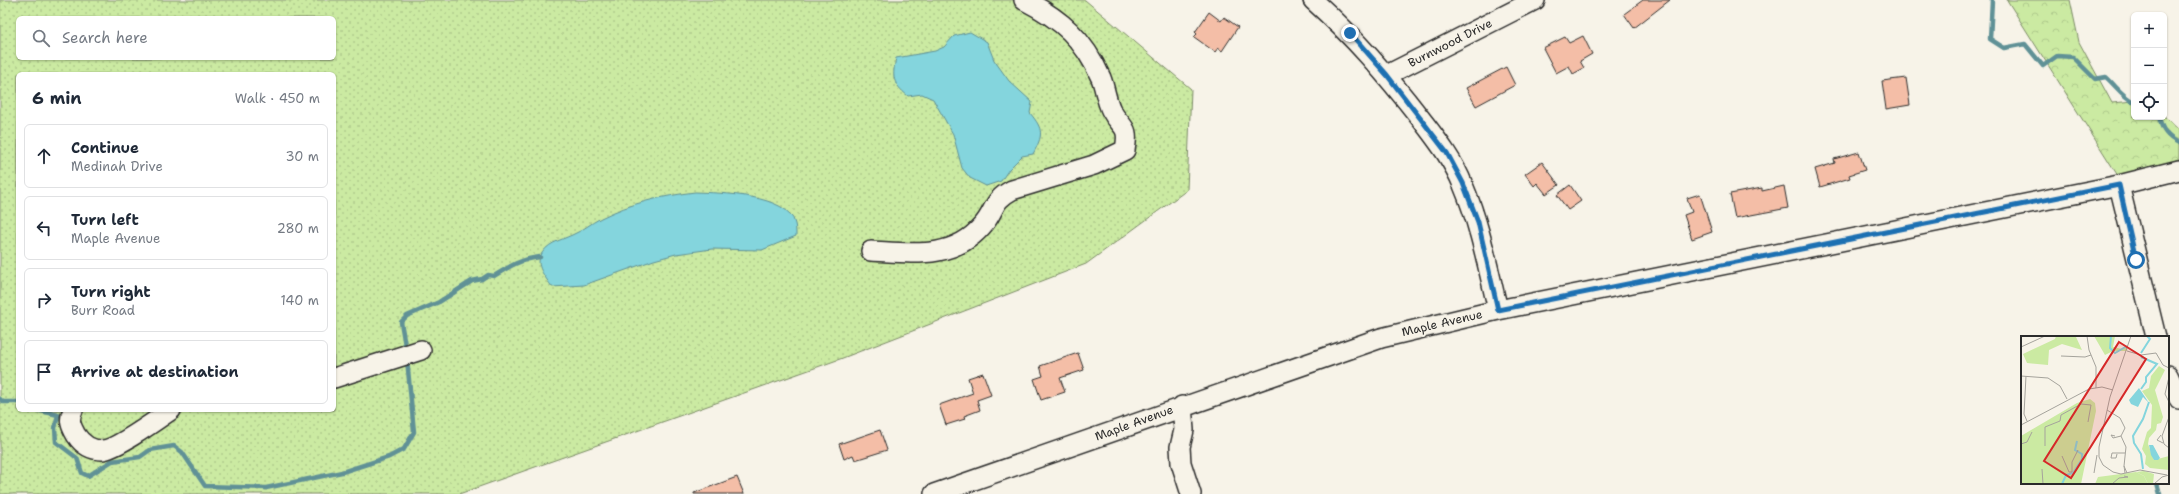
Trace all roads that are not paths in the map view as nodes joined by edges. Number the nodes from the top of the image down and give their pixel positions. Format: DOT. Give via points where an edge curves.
graph roads {
  1 [pos="1024,0"];
  2 [pos="1313,0"];
  3 [pos="1535,0"];
  4 [pos="1387,75"];
  5 [pos="2179,170"];
  6 [pos="2119,185"];
  7 [pos="871,251"];
  8 [pos="1498,310"];
  9 [pos="2156,336"];
  10 [pos="413,352"];
  11 [pos="336,377"];
  12 [pos="2169,377"];
  13 [pos="2179,399"];
  14 [pos="1182,406"];
  15 [pos="72,412"];
  16 [pos="168,412"];
  17 [pos="934,494"];
  18 [pos="1191,494"];
  1 -- 7 [label="street" via="1050,13 1075,35 1092,58 1111,110 1124,125 1127,137 1124,150 1094,165 1000,196 983,225 970,239 947,251"];
  2 -- 4 [label="street" via="1350,33"];
  3 -- 4 [label="street, Burnwood Drive"];
  4 -- 8 [label="street" via="1447,153 1463,183 1478,222"];
  5 -- 6 [label="street, Maple Avenue"];
  6 -- 8 [label="street, Maple Avenue"];
  6 -- 9 [label="street"];
  8 -- 14 [label="street, Maple Avenue" via="1381,338"];
  10 -- 11 [label="street"];
  12 -- 13 [label="street"];
  14 -- 17 [label="street, Maple Avenue"];
  14 -- 18 [label="street" via="1184,430 1180,447 1181,463"];
  15 -- 16 [label="street" via="71,426 78,438 90,448 104,450 141,431"];
}
